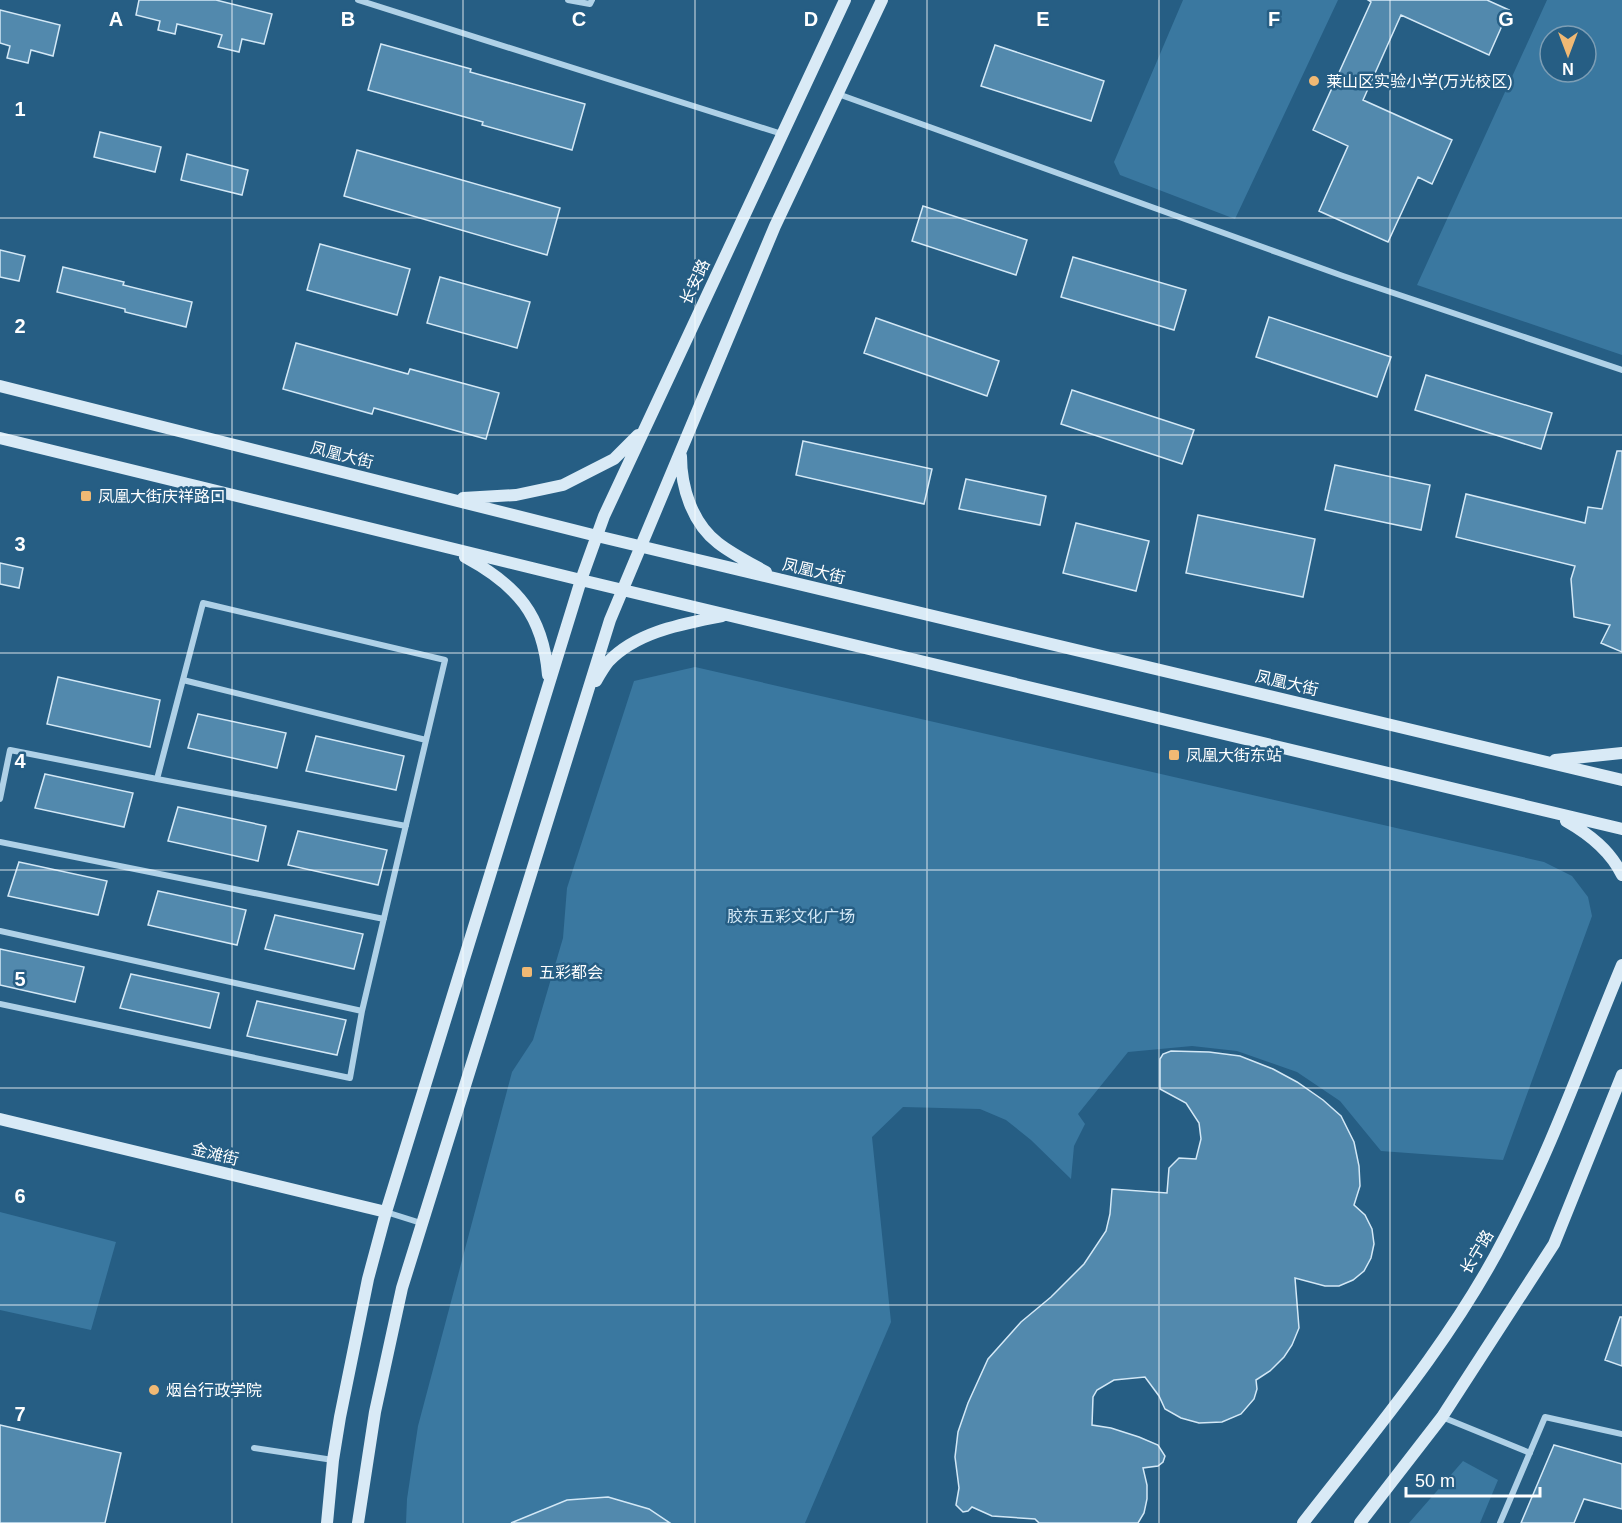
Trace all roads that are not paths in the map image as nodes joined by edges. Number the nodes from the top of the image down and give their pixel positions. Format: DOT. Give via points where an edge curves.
graph roads {
  1 [pos="358,0"];
  2 [pos="568,0"];
  3 [pos="592,0"];
  4 [pos="845,0"];
  5 [pos="882,0"];
  6 [pos="838,94"];
  7 [pos="782,135"];
  8 [pos="1622,370"];
  9 [pos="0,386"];
  10 [pos="645,427"];
  11 [pos="0,438"];
  12 [pos="681,450"];
  13 [pos="448,499"];
  14 [pos="597,536"];
  15 [pos="641,547"];
  16 [pos="448,548"];
  17 [pos="777,579"];
  18 [pos="581,580"];
  19 [pos="623,590"];
  20 [pos="727,615"];
  21 [pos="183,680"];
  22 [pos="549,684"];
  23 [pos="587,694"];
  24 [pos="426,740"];
  25 [pos="1622,753"];
  26 [pos="1542,761"];
  27 [pos="157,779"];
  28 [pos="1622,780"];
  29 [pos="0,799"];
  30 [pos="1552,813"];
  31 [pos="406,825"];
  32 [pos="1622,829"];
  33 [pos="0,842"];
  34 [pos="1622,875"];
  35 [pos="384,920"];
  36 [pos="0,931"];
  37 [pos="1622,965"];
  38 [pos="1622,978"];
  39 [pos="1610,995"];
  40 [pos="0,1004"];
  41 [pos="362,1011"];
  42 [pos="1622,1075"];
  43 [pos="0,1119"];
  44 [pos="386,1212"];
  45 [pos="421,1223"];
  46 [pos="1442,1417"];
  47 [pos="1622,1434"];
  48 [pos="254,1448"];
  49 [pos="1530,1453"];
  50 [pos="333,1460"];
  51 [pos="327,1523"];
  52 [pos="358,1523"];
  53 [pos="1303,1523"];
  54 [pos="1360,1523"];
  55 [pos="1500,1523"];
  1 -- 7 [label="street"];
  2 -- 3 [label="street" via="590,4"];
  4 -- 7 [label="street, 长安路"];
  5 -- 6 [label="street"];
  6 -- 8 [label="street" via="1344,276"];
  6 -- 12 [label="street" via="775,226"];
  7 -- 10 [label="street, 长安路"];
  9 -- 13 [label="street, 凤凰大街"];
  10 -- 13 [label="street" via="614,459 563,485 516,495"];
  10 -- 14 [label="street, 长安路"];
  11 -- 16 [label="street"];
  12 -- 15 [label="street"];
  12 -- 17 [label="street" via="681,473 698,522 717,543"];
  13 -- 14 [label="street, 凤凰大街"];
  14 -- 15 [label="street, 凤凰大街"];
  14 -- 18 [label="street, 长安路"];
  15 -- 17 [label="street, 凤凰大街"];
  15 -- 19 [label="street"];
  16 -- 18 [label="street"];
  16 -- 22 [label="street" via="483,566 514,590 537,624 546,653"];
  17 -- 26 [label="street, 凤凰大街"];
  18 -- 19 [label="street"];
  18 -- 22 [label="street, 长安路"];
  19 -- 20 [label="street"];
  19 -- 23 [label="street"];
  20 -- 23 [label="street" via="686,623 625,647 608,662"];
  20 -- 30 [label="street"];
  21 -- 24 [label="street"];
  21 -- 24 [label="street" via="203,603 445,660"];
  21 -- 27 [label="street"];
  22 -- 44 [label="street, 长安路"];
  23 -- 45 [label="street"];
  24 -- 31 [label="street"];
  25 -- 26 [label="street"];
  26 -- 28 [label="street, 凤凰大街"];
  27 -- 29 [label="street" via="10,750"];
  27 -- 31 [label="street"];
  30 -- 32 [label="street"];
  30 -- 34 [label="street" via="1584,831 1604,849"];
  31 -- 35 [label="street"];
  33 -- 35 [label="street"];
  35 -- 41 [label="street"];
  36 -- 41 [label="street"];
  37 -- 39 [label="street, 长宁路"];
  38 -- 39 [label="street"];
  39 -- 53 [label="street, 长宁路" via="1542,1160 1505,1238 1445,1338"];
  40 -- 41 [label="street" via="350,1078"];
  42 -- 46 [label="street" via="1554,1244"];
  43 -- 44 [label="street, 金滩街"];
  44 -- 45 [label="street, 金滩街"];
  44 -- 50 [label="street, 长安路" via="368,1279"];
  45 -- 52 [label="street" via="402,1288 375,1412"];
  46 -- 49 [label="street"];
  46 -- 54 [label="street"];
  47 -- 49 [label="street" via="1545,1417"];
  48 -- 50 [label="street"];
  49 -- 55 [label="street"];
  50 -- 51 [label="street, 长安路"];
}
